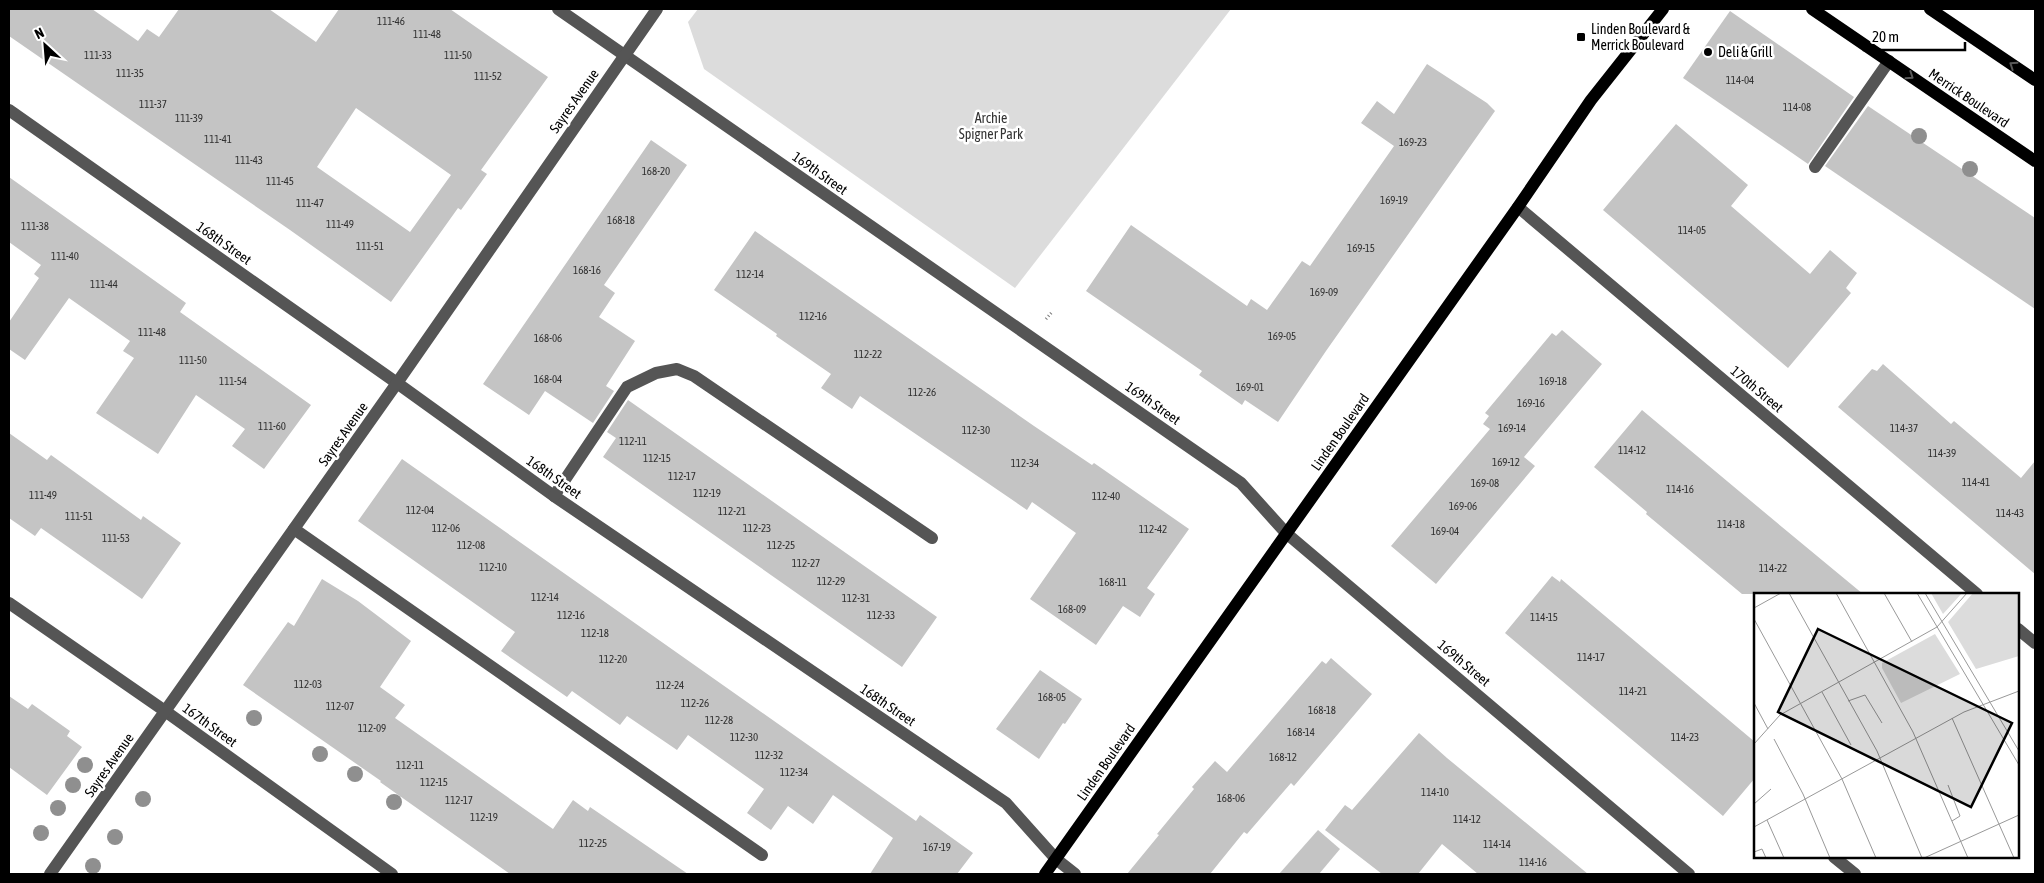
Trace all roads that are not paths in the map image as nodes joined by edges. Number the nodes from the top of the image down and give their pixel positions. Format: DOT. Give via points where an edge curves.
graph roads {
  1 [pos="558,9"];
  2 [pos="657,9"];
  3 [pos="1663,9"];
  4 [pos="1812,9"];
  5 [pos="1930,9"];
  6 [pos="624,55"];
  7 [pos="1889,61"];
  8 [pos="2035,80"];
  9 [pos="9,110"];
  10 [pos="2035,161"];
  11 [pos="1815,167"];
  12 [pos="1518,208"];
  13 [pos="397,383"];
  14 [pos="554,496"];
  15 [pos="294,529"];
  16 [pos="1286,533"];
  17 [pos="932,538"];
  18 [pos="1976,593"];
  19 [pos="9,603"];
  20 [pos="2019,629"];
  21 [pos="2035,643"];
  22 [pos="165,711"];
  23 [pos="762,855"];
  24 [pos="1056,858"];
  25 [pos="1835,858"];
  26 [pos="50,874"];
  27 [pos="392,874"];
  28 [pos="1045,874"];
  29 [pos="1075,874"];
  30 [pos="1689,874"];
  31 [pos="1855,874"];
  1 -- 6 [label="street, 169th Street"];
  2 -- 6 [label="street, Sayres Avenue"];
  3 -- 12 [label="main road, Linden Boulevard" via="1591,100"];
  4 -- 7 [label="main road, Merrick Boulevard"];
  8 -- 5 [label="main road, one-way"];
  6 -- 13 [label="street, Sayres Avenue"];
  6 -- 16 [label="street, 169th Street" via="1241,483"];
  7 -- 10 [label="main road, Merrick Boulevard, one-way"];
  7 -- 11 [label="street"];
  9 -- 13 [label="street, 168th Street"];
  12 -- 16 [label="main road, Linden Boulevard"];
  12 -- 18 [label="street, 170th Street"];
  13 -- 14 [label="street, 168th Street"];
  13 -- 15 [label="street, Sayres Avenue"];
  14 -- 17 [label="street" via="628,387 656,373 677,368 694,376"];
  14 -- 24 [label="street, 168th Street" via="1006,803"];
  15 -- 22 [label="street, Sayres Avenue"];
  15 -- 23 [label="street"];
  16 -- 24 [label="main road, Linden Boulevard"];
  16 -- 30 [label="street, 169th Street"];
  19 -- 22 [label="street, 167th Street"];
  20 -- 21 [label="street"];
  22 -- 26 [label="street, Sayres Avenue"];
  22 -- 27 [label="street, 167th Street"];
  24 -- 28 [label="main road, Linden Boulevard"];
  24 -- 29 [label="street, 168th Street"];
  25 -- 31 [label="street"];
}
